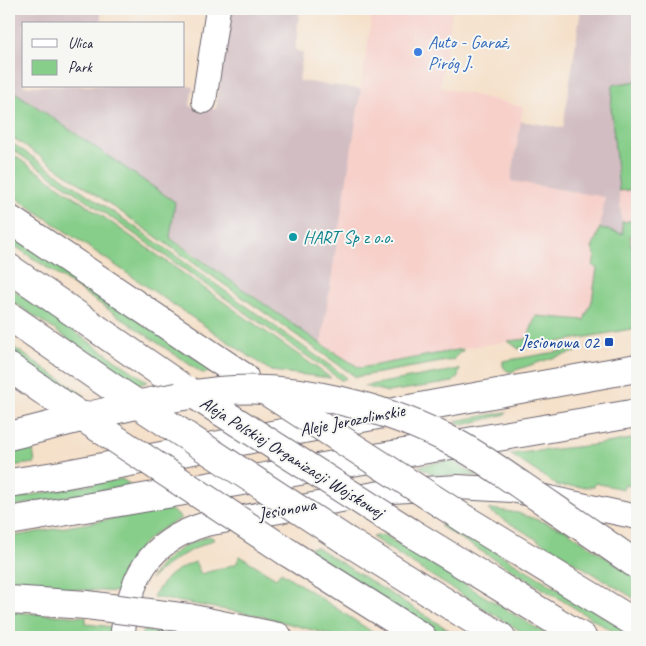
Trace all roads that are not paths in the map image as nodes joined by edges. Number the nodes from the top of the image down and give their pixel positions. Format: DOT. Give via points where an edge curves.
graph roads {
  1 [pos="218,9"];
  2 [pos="204,101"];
  3 [pos="9,219"];
  4 [pos="9,268"];
  5 [pos="9,316"];
  6 [pos="9,367"];
  7 [pos="637,368"];
  8 [pos="637,413"];
  9 [pos="9,436"];
  10 [pos="9,482"];
  11 [pos="637,517"];
  12 [pos="9,522"];
  13 [pos="637,565"];
  14 [pos="9,600"];
  15 [pos="637,624"];
  16 [pos="122,637"];
  17 [pos="278,637"];
  18 [pos="422,637"];
  19 [pos="501,637"];
  20 [pos="582,637"];
  1 -- 2 [label="street"];
  3 -- 15 [label="main road, bridge" via="244,377"];
  4 -- 20 [label="main road, Aleja Polskiej Organizacji Wojskowej, bridge" via="177,384"];
  5 -- 19 [label="main road, bridge" via="348,542"];
  6 -- 18 [label="main road, bridge" via="287,552"];
  7 -- 10 [label="main road, Aleje Jerozolimskie"];
  8 -- 12 [label="main road"];
  9 -- 13 [label="main road, bridge" via="177,397 220,391 305,394 342,401 384,413 459,445"];
  11 -- 16 [label="street, Jesionowa" via="512,490 458,486 392,491 206,524 172,538 148,560 132,588"];
  14 -- 17 [label="main road, bridge" via="87,605 188,618"];
}
